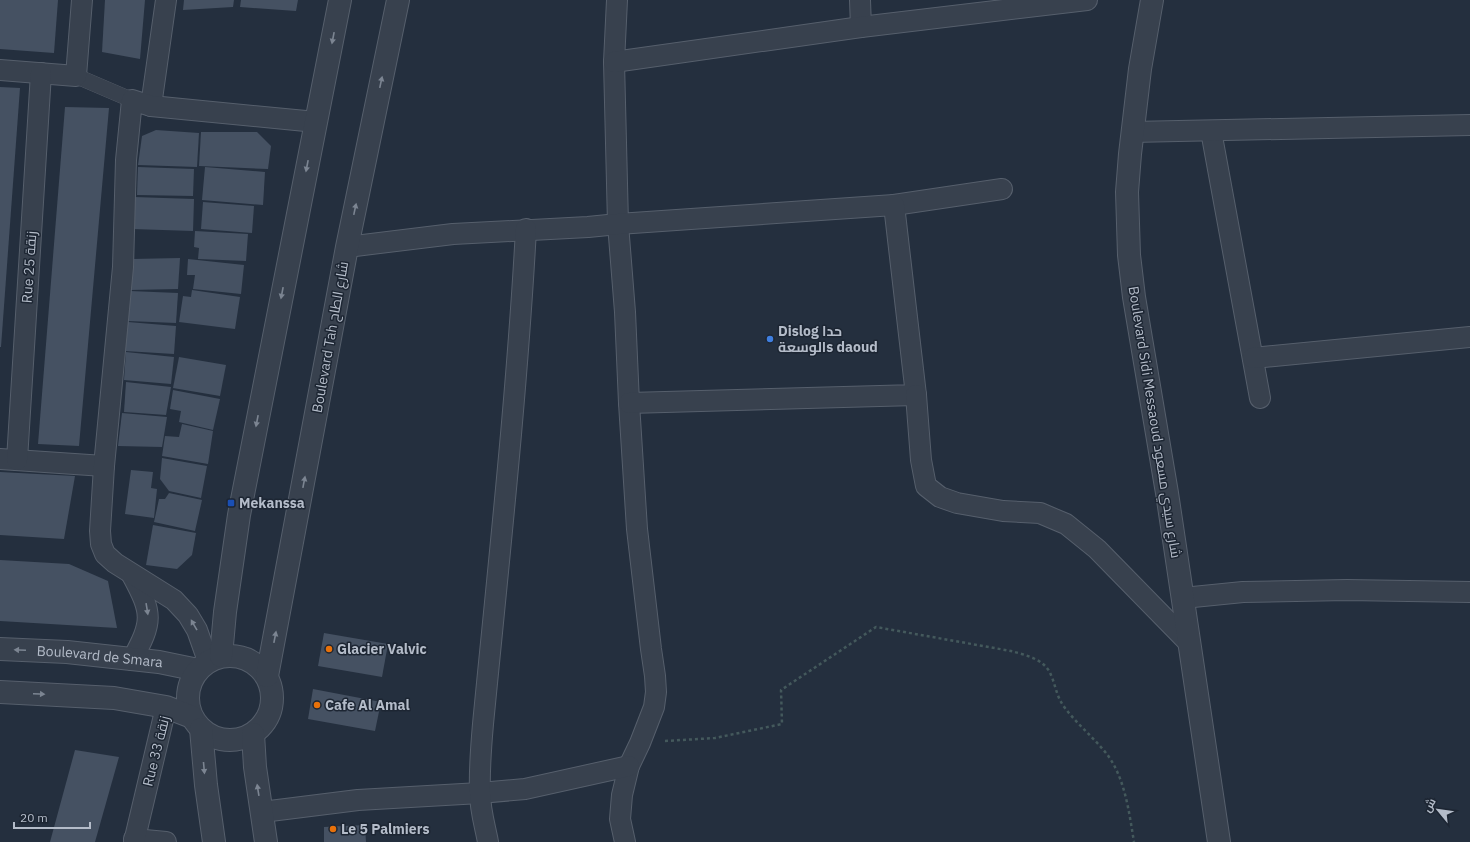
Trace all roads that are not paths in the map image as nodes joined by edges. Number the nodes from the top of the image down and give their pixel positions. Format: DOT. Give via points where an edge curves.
graph roads {
  1 [pos="82,0"];
  2 [pos="166,0"];
  3 [pos="340,0"];
  4 [pos="398,0"];
  5 [pos="617,0"];
  6 [pos="860,0"];
  7 [pos="1087,0"];
  8 [pos="1152,0"];
  9 [pos="861,27"];
  10 [pos="614,62"];
  11 [pos="0,70"];
  12 [pos="41,74"];
  13 [pos="76,76"];
  14 [pos="132,100"];
  15 [pos="151,106"];
  16 [pos="316,122"];
  17 [pos="1470,125"];
  18 [pos="1211,131"];
  19 [pos="1132,132"];
  20 [pos="1002,189"];
  21 [pos="894,205"];
  22 [pos="618,224"];
  23 [pos="526,229"];
  24 [pos="347,247"];
  25 [pos="1470,337"];
  26 [pos="1253,358"];
  27 [pos="916,395"];
  28 [pos="1260,398"];
  29 [pos="629,403"];
  30 [pos="9,460"];
  31 [pos="104,466"];
  32 [pos="132,573"];
  33 [pos="1470,592"];
  34 [pos="1183,598"];
  35 [pos="1189,643"];
  36 [pos="0,649"];
  37 [pos="132,660"];
  38 [pos="209,662"];
  39 [pos="267,676"];
  40 [pos="0,692"];
  41 [pos="166,707"];
  42 [pos="196,723"];
  43 [pos="253,734"];
  44 [pos="629,766"];
  45 [pos="480,794"];
  46 [pos="262,812"];
  47 [pos="134,841"];
  48 [pos="166,842"];
  49 [pos="214,842"];
  50 [pos="266,842"];
  51 [pos="488,842"];
  52 [pos="625,842"];
  53 [pos="1219,842"];
  1 -- 13 [label="street"];
  2 -- 15 [label="street"];
  3 -- 16 [label="street, one-way"];
  24 -- 4 [label="street, Boulevard Tah شارع الطاح, one-way"];
  5 -- 10 [label="street"];
  6 -- 9 [label="street"];
  7 -- 9 [label="street"];
  8 -- 19 [label="street, Boulevard Sidi Messaoud شارع سيدي مسعود"];
  9 -- 10 [label="street"];
  10 -- 22 [label="street"];
  11 -- 12 [label="street"];
  12 -- 13 [label="street"];
  12 -- 30 [label="street, Rue 25 زنقة"];
  13 -- 14 [label="street"];
  14 -- 15 [label="street"];
  14 -- 31 [label="street" via="126,160 123,267"];
  15 -- 16 [label="street"];
  16 -- 38 [label="street, one-way" via="239,515 225,612"];
  17 -- 18 [label="street"];
  18 -- 19 [label="street"];
  18 -- 26 [label="street"];
  19 -- 34 [label="street, Boulevard Sidi Messaoud شارع سيدي مسعود" via="1127,192 1129,255"];
  20 -- 21 [label="street"];
  21 -- 22 [label="street"];
  21 -- 27 [label="street"];
  22 -- 23 [label="street"];
  22 -- 29 [label="street"];
  23 -- 24 [label="street" via="453,234"];
  23 -- 45 [label="street" via="511,441 483,724"];
  39 -- 24 [label="street, Boulevard Tah شارع الطاح, one-way"];
  25 -- 26 [label="street"];
  26 -- 28 [label="street"];
  27 -- 29 [label="street"];
  27 -- 35 [label="street" via="921,460 926,486 940,497 957,503 1003,511 1040,513 1066,524 1097,549"];
  29 -- 44 [label="street" via="637,529 656,684 654,707"];
  30 -- 31 [label="street"];
  31 -- 32 [label="street" via="101,544 105,554"];
  32 -- 37 [label="street, one-way" via="145,600 148,623"];
  38 -- 32 [label="street, one-way" via="197,630 188,615 174,600"];
  33 -- 34 [label="street" via="1243,592"];
  34 -- 35 [label="street, Boulevard Sidi Messaoud شارع سيدي مسعود"];
  35 -- 53 [label="street, Boulevard Sidi Messaoud شارع سيدي مسعود"];
  37 -- 36 [label="street, Boulevard de Smara, one-way" via="67,652"];
  37 -- 38 [label="street, Boulevard de Smara"];
  38 -- 39 [label="street" via="234,655 247,658 259,666"];
  38 -- 42 [label="street" via="190,684 188,700"];
  39 -- 43 [label="street" via="273,697 268,718"];
  40 -- 41 [label="street, one-way" via="114,698"];
  41 -- 42 [label="street"];
  41 -- 47 [label="street, Rue 33 زنقة"];
  42 -- 43 [label="street" via="212,737 226,741 240,740"];
  42 -- 49 [label="street, one-way"];
  46 -- 43 [label="street, one-way"];
  44 -- 45 [label="street" via="525,789"];
  44 -- 52 [label="street" via="622,795 620,819"];
  45 -- 46 [label="street" via="358,800"];
  45 -- 51 [label="street"];
  46 -- 50 [label="street"];
  47 -- 48 [label="street"];
}
